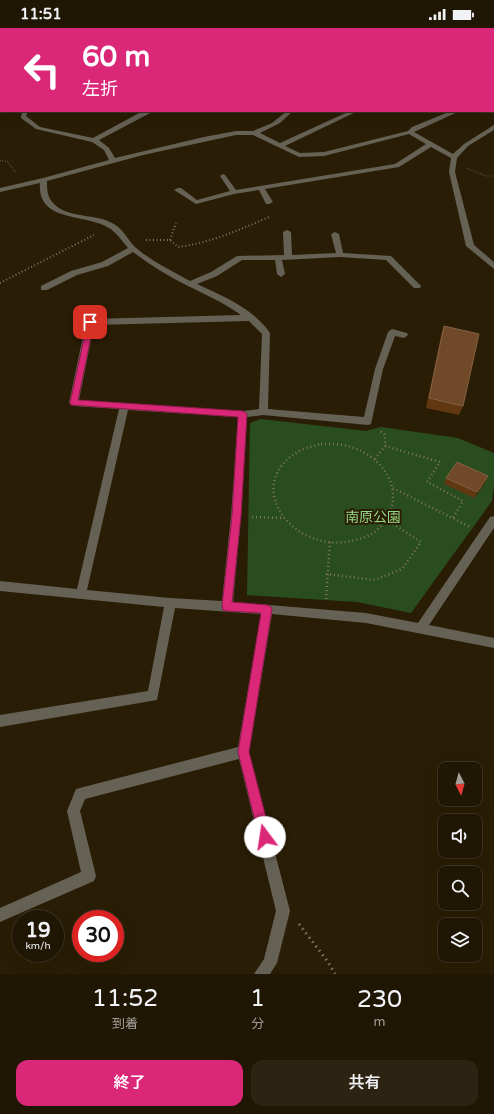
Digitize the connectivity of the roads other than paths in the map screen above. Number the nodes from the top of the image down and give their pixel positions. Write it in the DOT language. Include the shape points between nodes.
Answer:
graph roads {
  1 [pos="25,112"];
  2 [pos="147,112"];
  3 [pos="289,112"];
  4 [pos="353,112"];
  5 [pos="454,112"];
  6 [pos="494,127"];
  7 [pos="410,132"];
  8 [pos="254,133"];
  9 [pos="94,140"];
  10 [pos="430,144"];
  11 [pos="279,146"];
  12 [pos="454,157"];
  13 [pos="114,162"];
  14 [pos="223,176"];
  15 [pos="44,180"];
  16 [pos="261,188"];
  17 [pos="0,190"];
  18 [pos="178,190"];
  19 [pos="234,192"];
  20 [pos="269,202"];
  21 [pos="286,232"];
  22 [pos="335,234"];
  23 [pos="133,249"];
  24 [pos="340,255"];
  25 [pos="278,258"];
  26 [pos="288,258"];
  27 [pos="494,266"];
  28 [pos="281,274"];
  29 [pos="190,284"];
  30 [pos="417,286"];
  31 [pos="44,288"];
  32 [pos="251,318"];
  33 [pos="404,335"];
  34 [pos="124,407"];
  35 [pos="263,412"];
  36 [pos="243,414"];
  37 [pos="494,520"];
  38 [pos="0,586"];
  39 [pos="81,594"];
  40 [pos="170,603"];
  41 [pos="227,606"];
  42 [pos="267,609"];
  43 [pos="422,628"];
  44 [pos="494,643"];
  45 [pos="0,721"];
  46 [pos="243,752"];
  47 [pos="0,915"];
  48 [pos="262,974"];
  1 -- 9 [label="street" via="23,117 38,128"];
  2 -- 9 [label="street"];
  3 -- 8 [label="street" via="282,121"];
  4 -- 11 [label="street"];
  5 -- 7 [label="street" via="414,128"];
  6 -- 12 [label="street" via="466,145"];
  7 -- 10 [label="street"];
  7 -- 11 [label="street" via="324,154 299,155"];
  8 -- 11 [label="street"];
  8 -- 13 [label="street" via="236,133 204,139"];
  9 -- 13 [label="street" via="107,149"];
  10 -- 12 [label="street"];
  10 -- 16 [label="street" via="397,166"];
  12 -- 27 [label="street" via="452,172 470,246"];
  13 -- 15 [label="street"];
  14 -- 19 [label="street"];
  15 -- 17 [label="street"];
  15 -- 23 [label="street" via="43,193 51,205 63,213 86,217 112,226"];
  16 -- 19 [label="street"];
  16 -- 20 [label="street"];
  18 -- 19 [label="street" via="196,202"];
  21 -- 26 [label="street"];
  22 -- 24 [label="street"];
  23 -- 29 [label="street"];
  23 -- 31 [label="street" via="105,264 74,273"];
  24 -- 26 [label="street"];
  24 -- 30 [label="street" via="388,258"];
  25 -- 26 [label="street"];
  25 -- 28 [label="street"];
  25 -- 29 [label="street" via="240,258 214,274"];
  29 -- 32 [label="street" via="225,300"];
  32 -- 34 [label="street" via="90,322 74,403"];
  32 -- 35 [label="street" via="266,333"];
  33 -- 35 [label="street" via="392,332 379,369 368,421"];
  34 -- 36 [label="street"];
  34 -- 39 [label="street"];
  35 -- 36 [label="street"];
  36 -- 41 [label="street"];
  37 -- 43 [label="street"];
  38 -- 39 [label="street"];
  39 -- 40 [label="street"];
  40 -- 41 [label="street"];
  40 -- 45 [label="street" via="153,696"];
  41 -- 42 [label="street"];
  42 -- 43 [label="street" via="366,618"];
  42 -- 46 [label="street"];
  43 -- 44 [label="street"];
  46 -- 47 [label="street" via="81,794 73,810 89,876"];
  46 -- 48 [label="street" via="283,911 270,963"];
}
